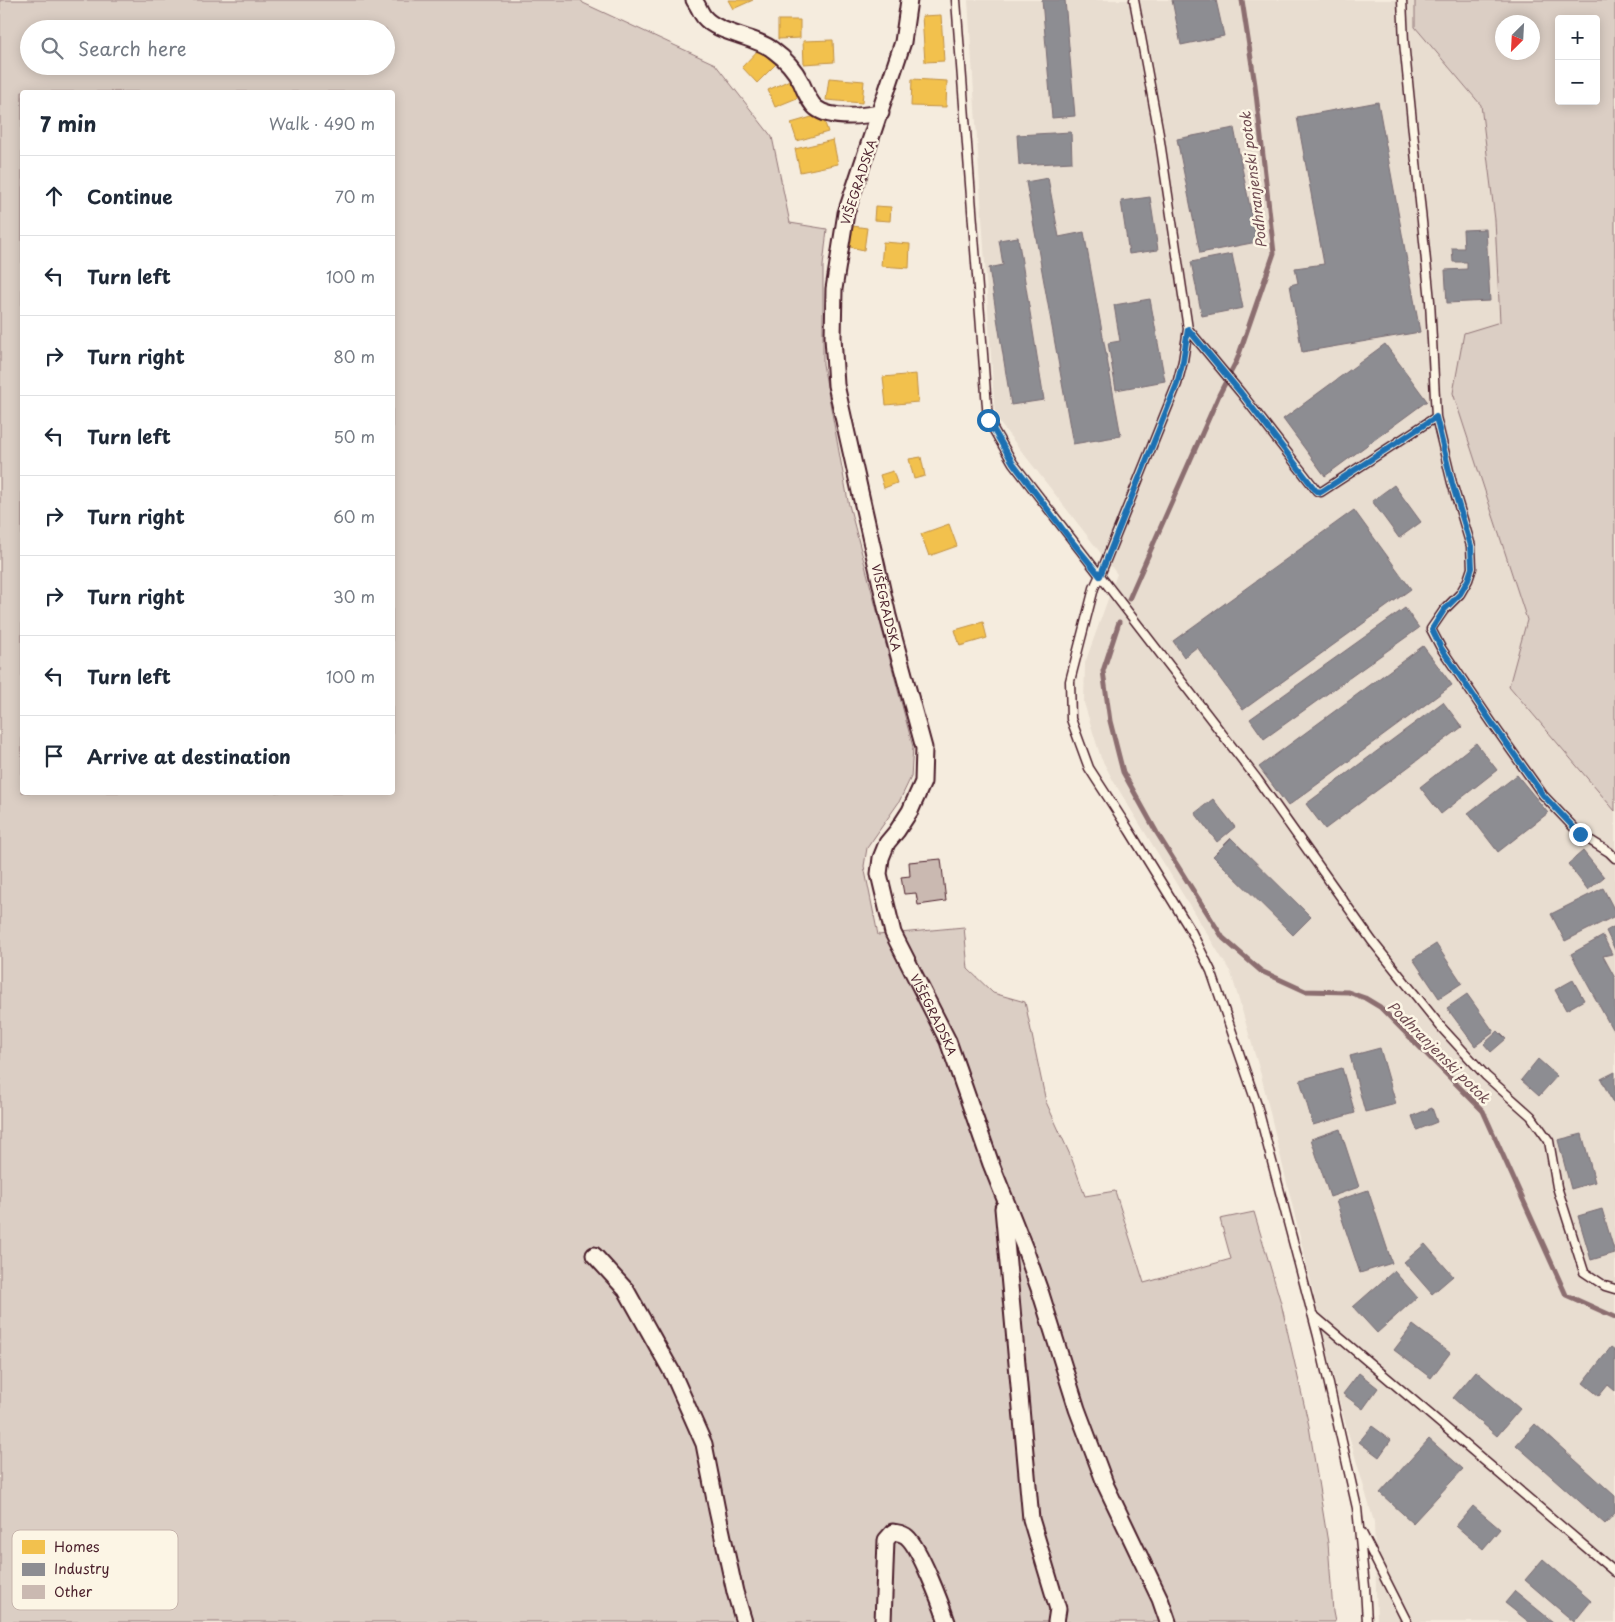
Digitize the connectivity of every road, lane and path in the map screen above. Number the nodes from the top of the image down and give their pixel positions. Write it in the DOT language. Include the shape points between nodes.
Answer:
graph roads {
  1 [pos="694,0"];
  2 [pos="909,0"];
  3 [pos="956,0"];
  4 [pos="1134,0"];
  5 [pos="1402,0"];
  6 [pos="881,114"];
  7 [pos="1188,329"];
  8 [pos="1436,417"];
  9 [pos="1100,576"];
  10 [pos="1615,858"];
  11 [pos="1002,1191"];
  12 [pos="594,1256"];
  13 [pos="1615,1289"];
  14 [pos="1312,1314"];
  15 [pos="1359,1528"];
  16 [pos="1615,1572"];
  17 [pos="744,1622"];
  18 [pos="883,1622"];
  19 [pos="947,1622"];
  20 [pos="1056,1622"];
  21 [pos="1168,1622"];
  22 [pos="1366,1622"];
  23 [pos="1407,1622"];
  1 -- 6 [label="street" via="705,18 723,30 755,40 773,50 791,67 817,109 834,115"];
  2 -- 6 [label="street, VIŠEGRADSKA" via="903,42"];
  3 -- 9 [label="lane" via="988,420 1013,463"];
  4 -- 7 [label="lane" via="1158,128"];
  5 -- 8 [label="lane" via="1430,301"];
  6 -- 11 [label="street, VIŠEGRADSKA" via="846,213 834,289 833,337 838,395 888,616 924,748 923,782 910,811 887,842 879,874 894,932 948,1041"];
  7 -- 8 [label="lane" via="1316,491 1321,492"];
  7 -- 9 [label="lane" via="1177,384"];
  8 -- 10 [label="lane" via="1471,546 1472,568 1460,594 1432,629 1441,648 1543,795 1580,834"];
  9 -- 13 [label="lane" via="1257,780 1372,941 1441,1027 1486,1076 1531,1116 1549,1141 1557,1187 1584,1272"];
  9 -- 14 [label="lane" via="1094,588 1070,682 1071,719 1089,768 1186,923 1212,971 1257,1106"];
  11 -- 20 [label="street" via="1030,1519 1058,1609"];
  11 -- 21 [label="street" via="1038,1285 1077,1409 1103,1477"];
  12 -- 17 [label="street" via="626,1290 674,1374 704,1444"];
  14 -- 15 [label="lane"];
  14 -- 16 [label="lane"];
  15 -- 22 [label="lane" via="1366,1587"];
  15 -- 23 [label="lane"];
  18 -- 19 [label="street" via="886,1540 893,1532 908,1537 921,1558"];
}
